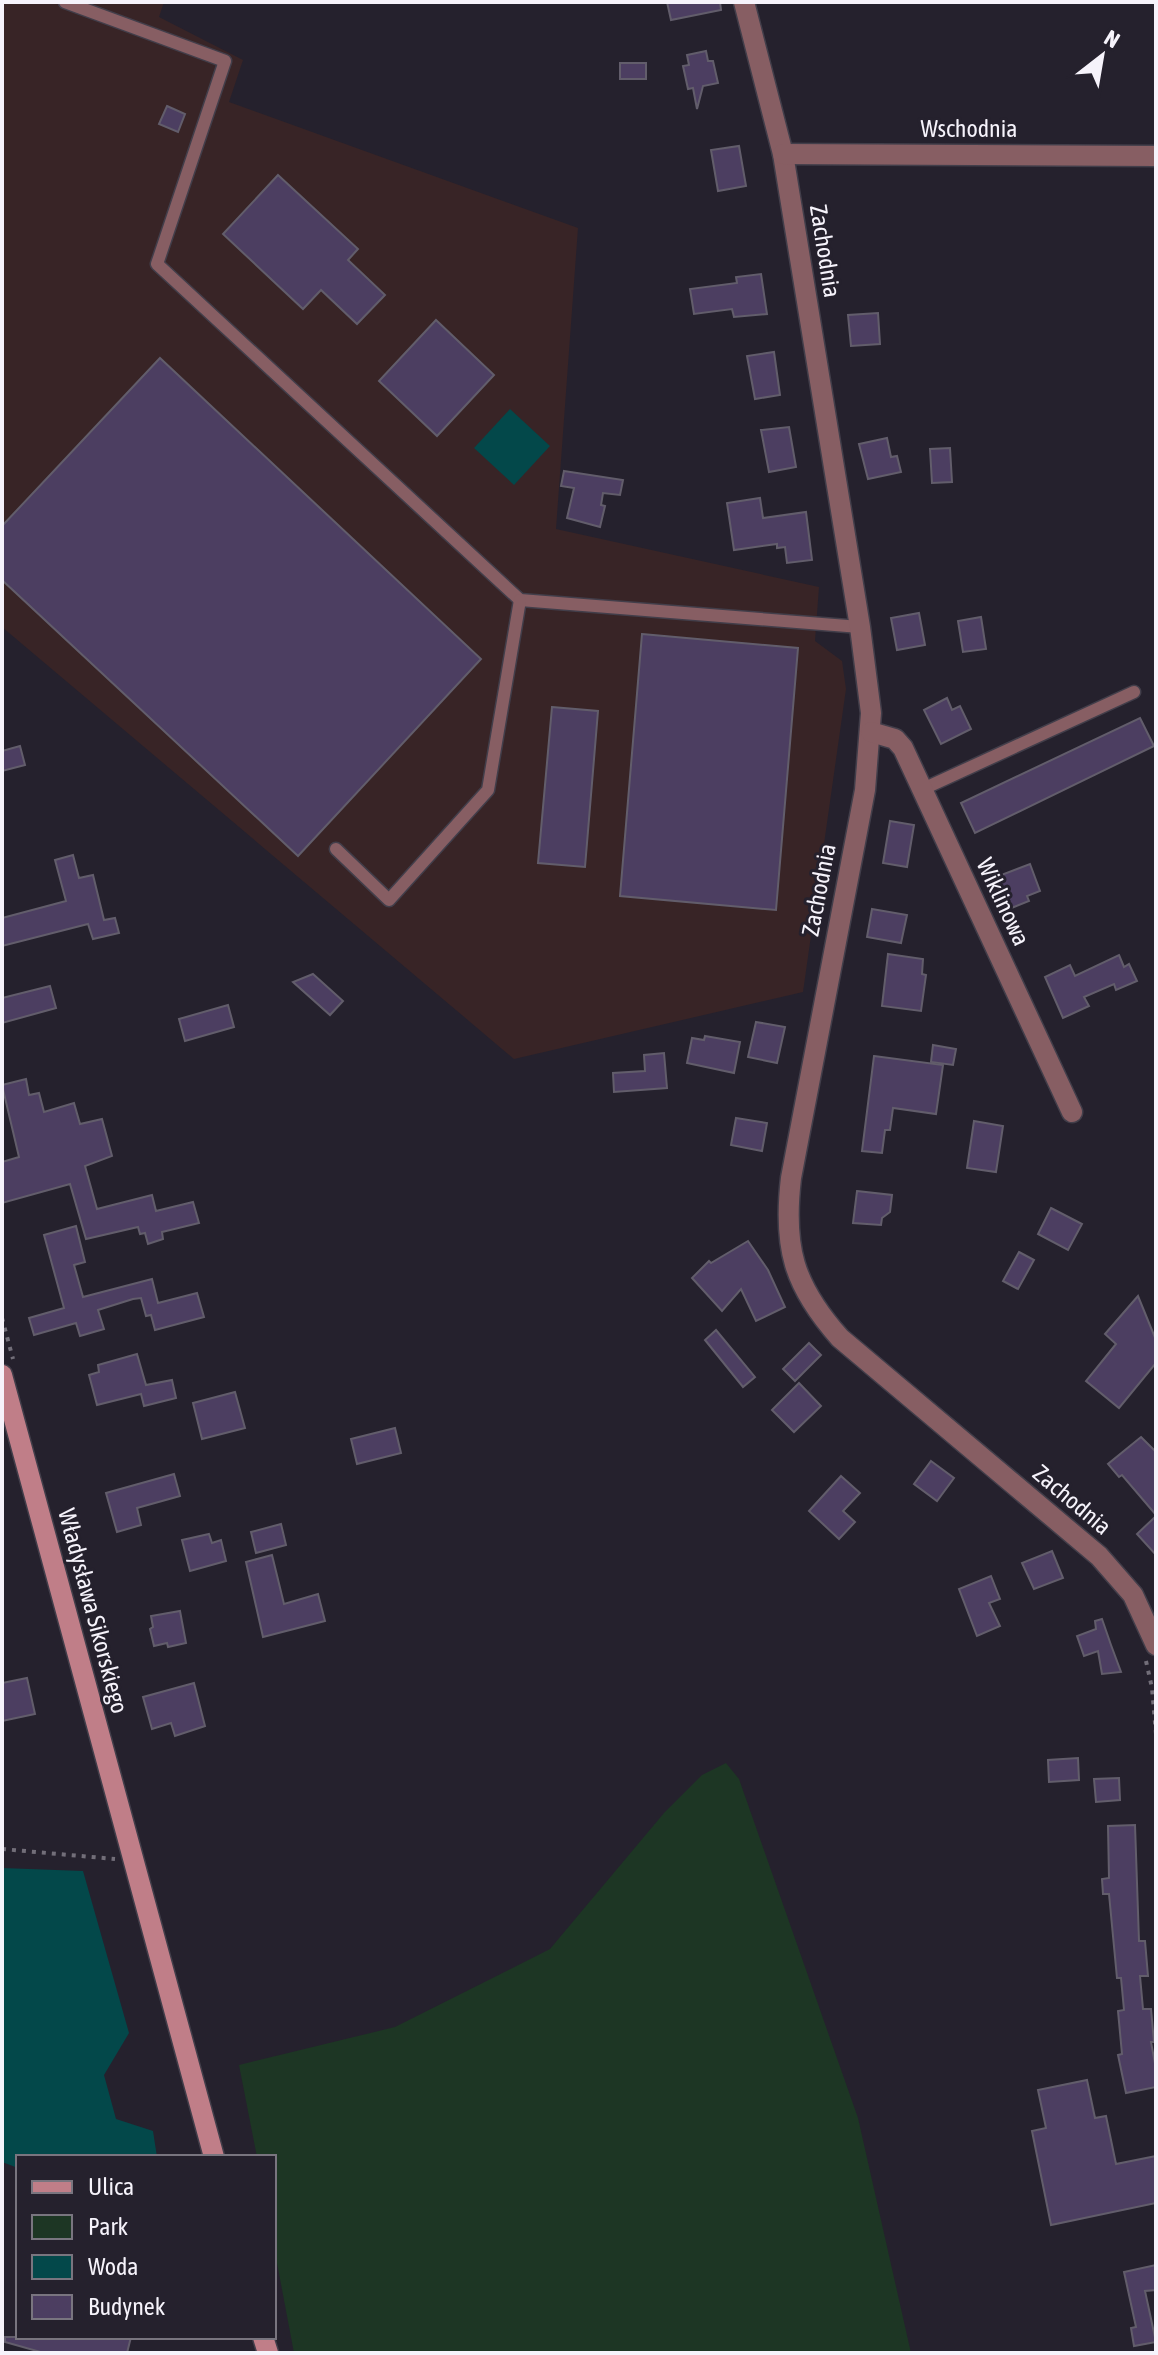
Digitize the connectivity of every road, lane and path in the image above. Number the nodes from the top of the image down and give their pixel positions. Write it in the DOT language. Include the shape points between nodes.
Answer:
graph roads {
  1 [pos="65,2"];
  2 [pos="744,2"];
  3 [pos="783,154"];
  4 [pos="1156,156"];
  5 [pos="520,600"];
  6 [pos="860,627"];
  7 [pos="1134,692"];
  8 [pos="871,732"];
  9 [pos="923,789"];
  10 [pos="336,849"];
  11 [pos="1072,1112"];
  12 [pos="2,1375"];
  13 [pos="1151,1651"];
  14 [pos="1156,1734"];
  15 [pos="2,1849"];
  16 [pos="133,1860"];
  17 [pos="213,2155"];
  1 -- 5 [label="lane" via="225,61 157,264"];
  2 -- 3 [label="street, Zachodnia"];
  3 -- 4 [label="street, Wschodnia"];
  3 -- 6 [label="street, Zachodnia"];
  5 -- 6 [label="lane"];
  5 -- 10 [label="lane" via="488,790 389,900"];
  6 -- 8 [label="street, Zachodnia"];
  7 -- 9 [label="lane"];
  8 -- 9 [label="street, Wiklinowa" via="900,743"];
  8 -- 13 [label="street, Zachodnia" via="865,790 791,1178 788,1228 795,1264 807,1296 840,1338 1111,1568 1141,1608"];
  9 -- 11 [label="street, Wiklinowa"];
  12 -- 16 [label="main road, Władysława Sikorskiego"];
  13 -- 14 [label="path"];
  15 -- 16 [label="path"];
  16 -- 17 [label="main road, Władysława Sikorskiego"];
}
